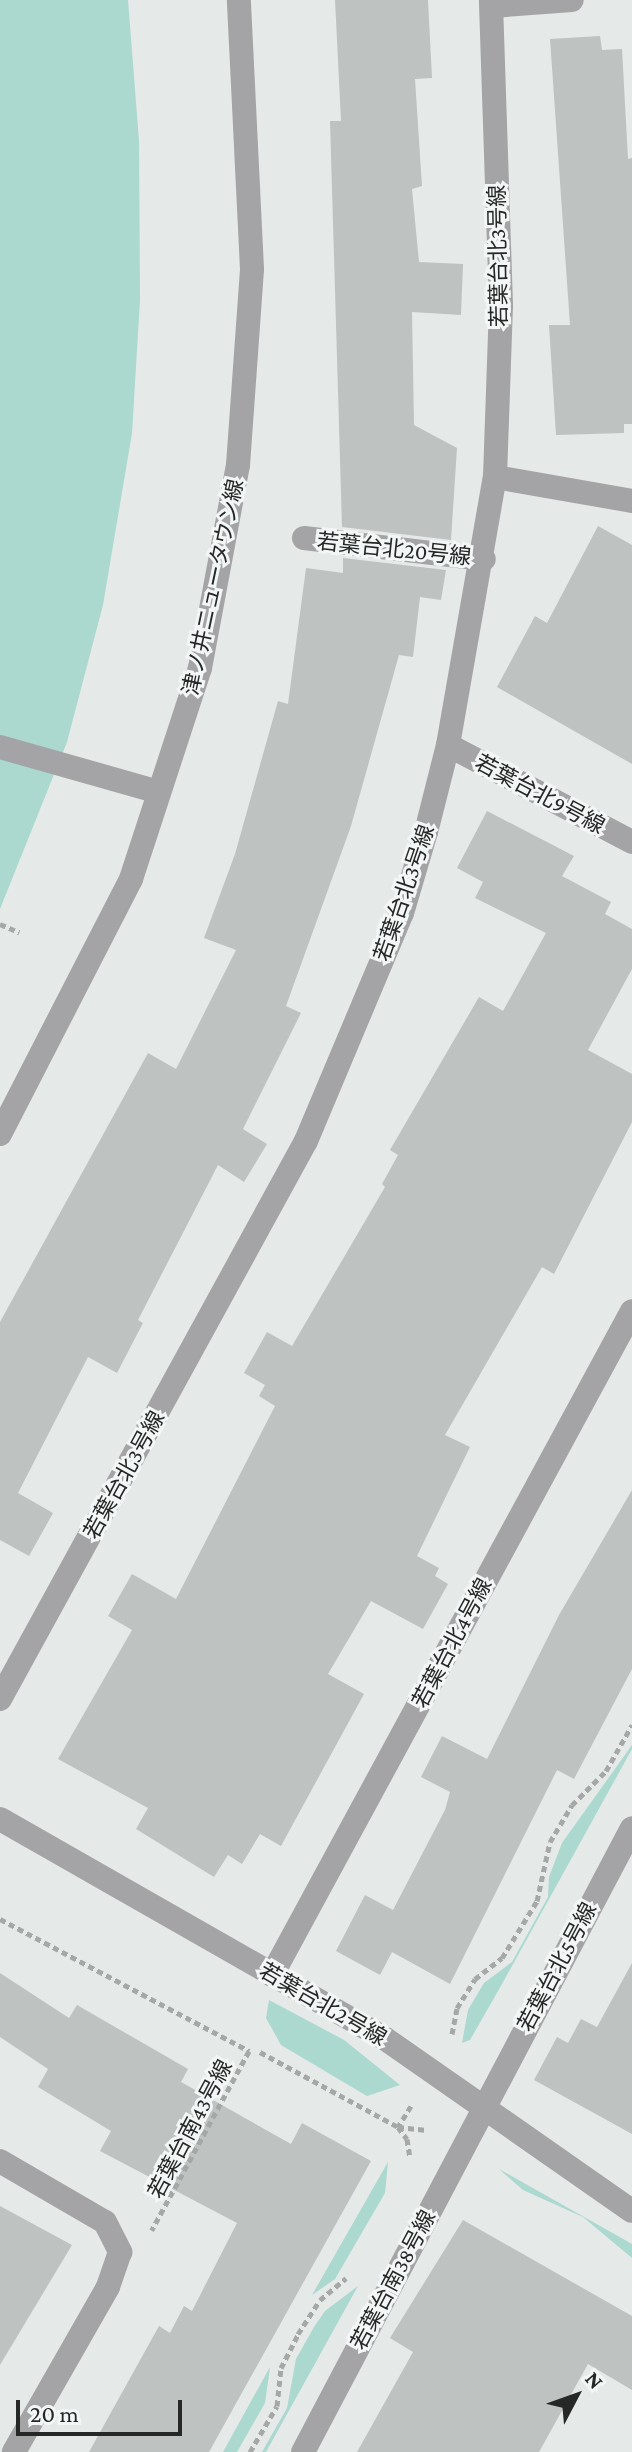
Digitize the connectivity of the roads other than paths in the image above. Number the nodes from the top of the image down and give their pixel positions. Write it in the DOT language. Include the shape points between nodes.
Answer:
graph roads {
  1 [pos="239,0"];
  2 [pos="572,0"];
  3 [pos="491,3"];
  4 [pos="495,477"];
  5 [pos="632,501"];
  6 [pos="304,538"];
  7 [pos="484,559"];
  8 [pos="448,745"];
  9 [pos="0,747"];
  10 [pos="159,792"];
  11 [pos="632,842"];
  12 [pos="0,1134"];
  13 [pos="632,1311"];
  14 [pos="0,1699"];
  15 [pos="0,1819"];
  16 [pos="632,1828"];
  17 [pos="272,1975"];
  18 [pos="482,2107"];
  19 [pos="0,2161"];
  20 [pos="632,2211"];
  21 [pos="14,2452"];
  22 [pos="303,2452"];
  1 -- 10 [label="street, 津ノ井ニュータウン線" via="252,269 238,465 200,668"];
  2 -- 3 [label="street"];
  3 -- 4 [label="street, 若葉台北3号線" via="501,305"];
  4 -- 5 [label="street"];
  4 -- 7 [label="street, 若葉台北3号線"];
  6 -- 7 [label="street, 若葉台北20号線"];
  7 -- 8 [label="street, 若葉台北3号線"];
  8 -- 11 [label="street, 若葉台北9号線"];
  8 -- 14 [label="street, 若葉台北3号線" via="402,913 306,1141"];
  9 -- 10 [label="street"];
  10 -- 12 [label="street, 津ノ井ニュータウン線" via="131,879"];
  13 -- 17 [label="street, 若葉台北4号線"];
  15 -- 17 [label="street, 若葉台北2号線"];
  16 -- 18 [label="street, 若葉台北5号線"];
  17 -- 18 [label="street, 若葉台北2号線" via="384,2038"];
  18 -- 20 [label="street, 若葉台北2号線"];
  18 -- 22 [label="street, 若葉台南38号線"];
  19 -- 21 [label="street" via="105,2222 119,2245 108,2287"];
}
